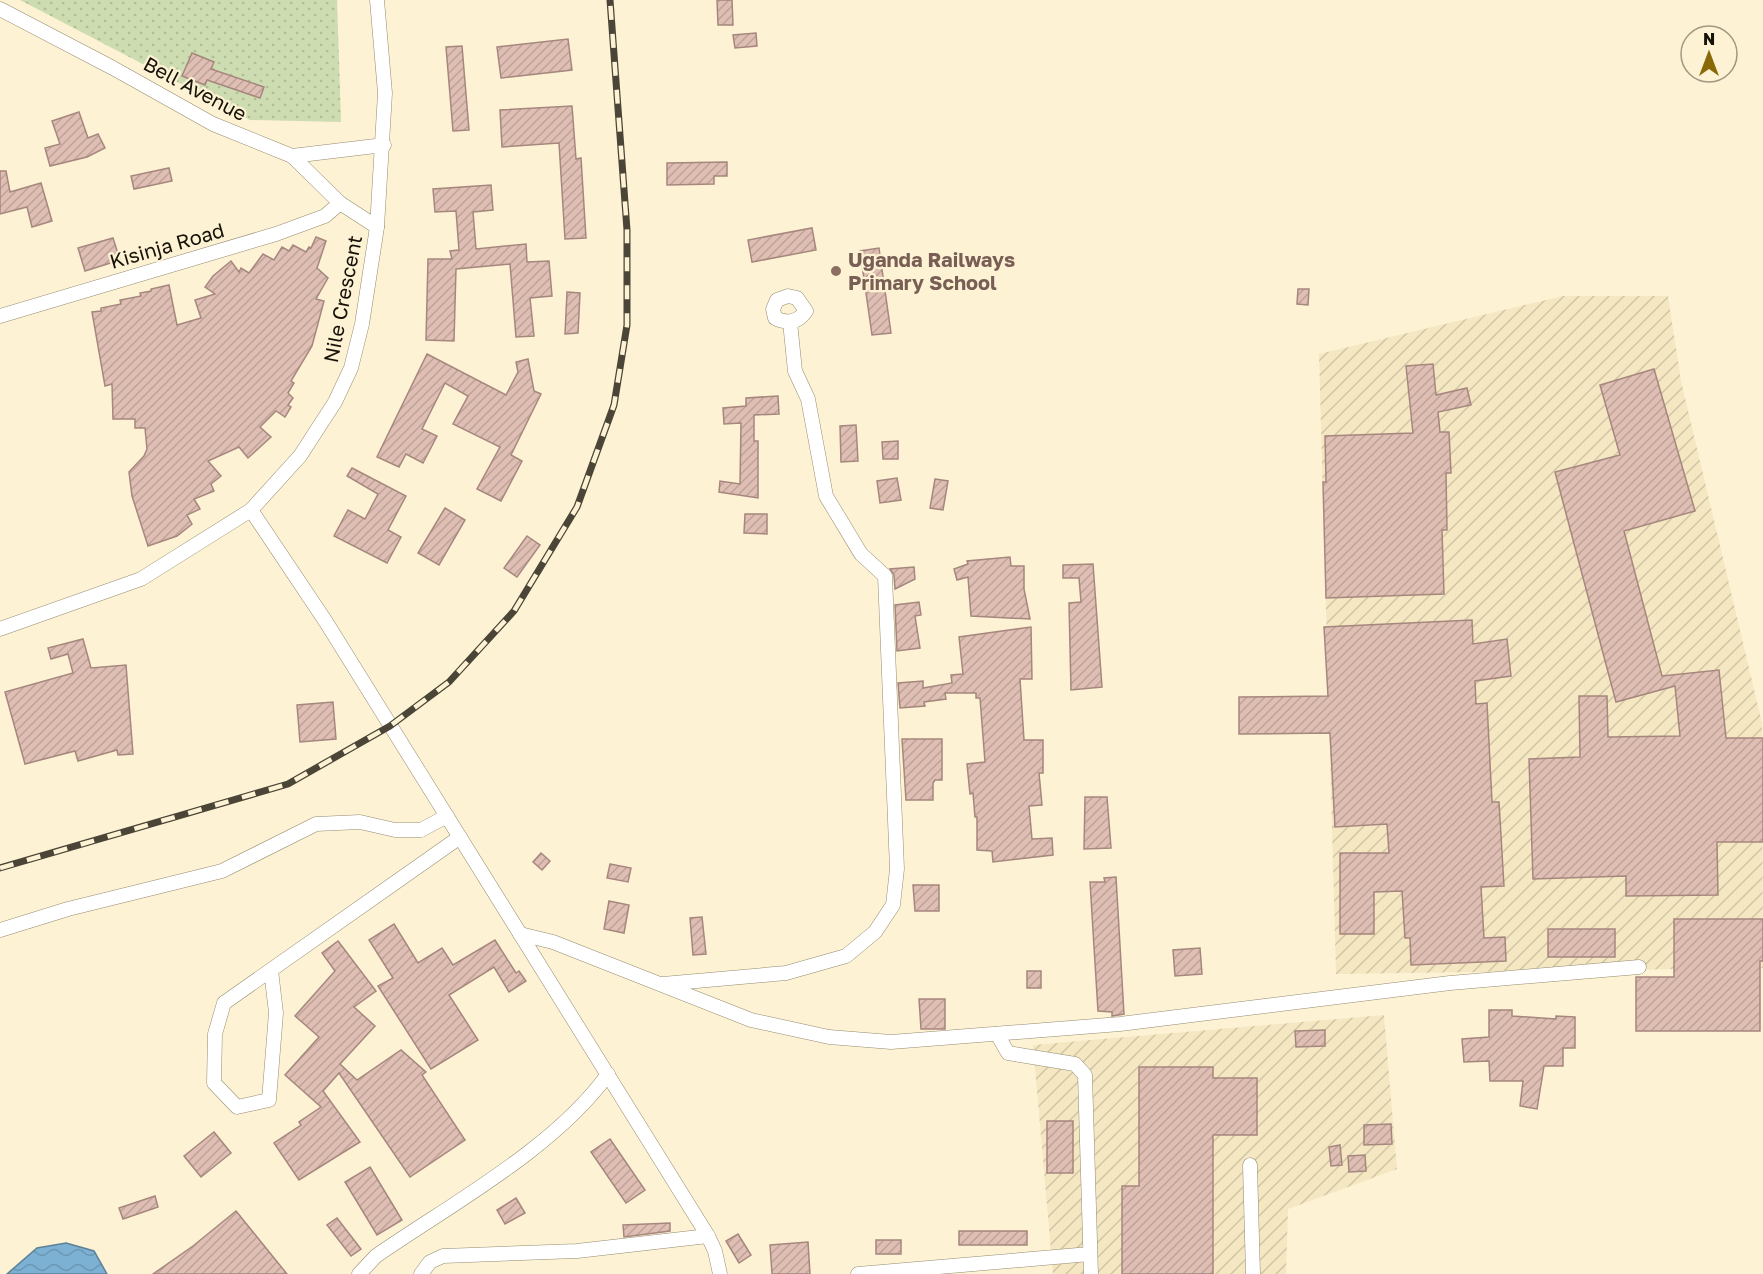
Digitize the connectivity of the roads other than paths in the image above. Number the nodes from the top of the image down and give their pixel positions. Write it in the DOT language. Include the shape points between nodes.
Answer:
graph roads {
  1 [pos="377,0"];
  2 [pos="0,9"];
  3 [pos="384,145"];
  4 [pos="292,156"];
  5 [pos="340,203"];
  6 [pos="377,227"];
  7 [pos="0,316"];
  8 [pos="790,322"];
  9 [pos="251,510"];
  10 [pos="0,629"];
  11 [pos="447,816"];
  12 [pos="460,837"];
  13 [pos="0,930"];
  14 [pos="520,934"];
  15 [pos="1640,967"];
  16 [pos="271,970"];
  17 [pos="658,984"];
  18 [pos="997,1034"];
  19 [pos="608,1074"];
  20 [pos="1250,1165"];
  21 [pos="708,1236"];
  22 [pos="1090,1254"];
  23 [pos="359,1274"];
  24 [pos="421,1274"];
  25 [pos="720,1274"];
  26 [pos="858,1274"];
  27 [pos="1091,1274"];
  28 [pos="1253,1274"];
  1 -- 3 [label="street, Nile Crescent" via="385,93"];
  2 -- 4 [label="street, Bell Avenue" via="213,124"];
  3 -- 4 [label="street, Bell Avenue"];
  3 -- 6 [label="street, Nile Crescent"];
  4 -- 5 [label="street"];
  5 -- 6 [label="street"];
  5 -- 7 [label="street, Kisinja Road" via="325,216 276,234"];
  6 -- 9 [label="street, Nile Crescent" via="351,368 335,402 300,456"];
  8 -- 17 [label="street" via="795,371 808,399 826,496 861,554 885,576 897,869 893,905 875,932 846,956 786,973"];
  9 -- 10 [label="street, Nile Crescent" via="141,579"];
  9 -- 11 [label="street"];
  11 -- 12 [label="street"];
  11 -- 13 [label="street" via="421,830 394,830 360,822 316,824 222,871"];
  12 -- 14 [label="street"];
  12 -- 16 [label="street"];
  14 -- 17 [label="street" via="553,942"];
  14 -- 19 [label="street"];
  15 -- 18 [label="street" via="1450,983 1120,1024"];
  16 -- 16 [label="street" via="224,1003 215,1034 214,1083 237,1107 269,1100 276,1013"];
  17 -- 18 [label="street" via="751,1020 829,1037 891,1042"];
  18 -- 22 [label="street" via="1008,1053 1075,1064 1085,1075"];
  19 -- 21 [label="street"];
  19 -- 23 [label="street" via="588,1101 521,1157 376,1256"];
  20 -- 28 [label="street"];
  21 -- 24 [label="street" via="577,1251 443,1256 430,1262"];
  21 -- 25 [label="street"];
  22 -- 26 [label="street"];
  22 -- 27 [label="street"];
}
